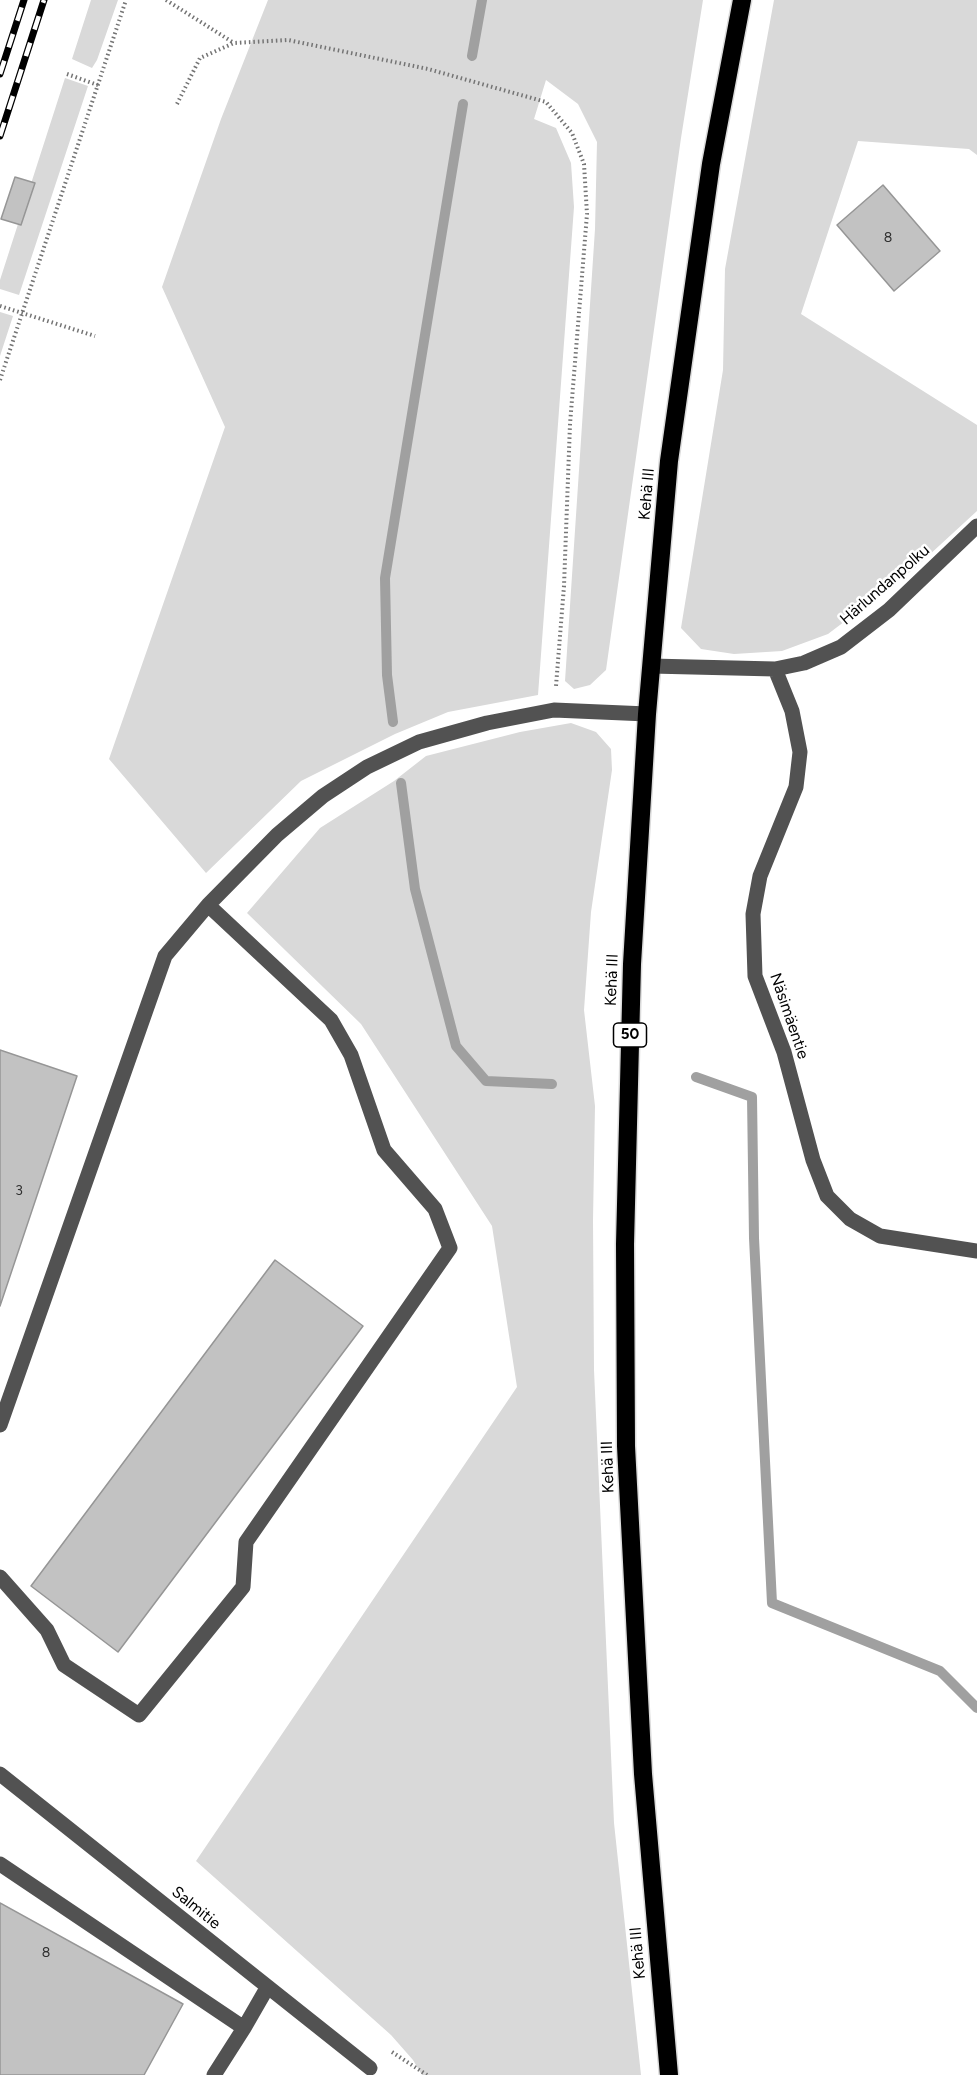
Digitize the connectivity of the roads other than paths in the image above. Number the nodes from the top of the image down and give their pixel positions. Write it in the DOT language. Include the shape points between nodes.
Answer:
graph roads {
  1 [pos="742,0"];
  2 [pos="977,526"];
  3 [pos="651,666"];
  4 [pos="775,669"];
  5 [pos="646,714"];
  6 [pos="208,905"];
  7 [pos="977,1251"];
  8 [pos="0,1425"];
  9 [pos="0,1577"];
  10 [pos="0,1774"];
  11 [pos="0,1864"];
  12 [pos="267,1988"];
  13 [pos="244,2028"];
  14 [pos="370,2068"];
  15 [pos="214,2075"];
  16 [pos="669,2075"];
  1 -- 3 [label="highway, Kehä III / 50" via="711,165 669,461"];
  2 -- 4 [label="street, Härlundanpolku" via="889,610 841,647 804,663"];
  3 -- 4 [label="street"];
  3 -- 5 [label="highway, Kehä III / 50"];
  4 -- 7 [label="street, Näsimäentie" via="792,711 800,752 796,788 756,895 756,976 784,1052 813,1160 827,1196 850,1219 880,1236"];
  5 -- 6 [label="street" via="554,710 419,742 367,767 323,796 276,835"];
  5 -- 16 [label="highway, Kehä III / 50" via="632,976 625,1244 626,1446 643,1774"];
  6 -- 8 [label="street" via="165,956"];
  6 -- 9 [label="street" via="331,1020 351,1055 384,1150 435,1209 450,1248 246,1542 243,1587 140,1715 64,1665 47,1630"];
  10 -- 12 [label="street, Salmitie"];
  11 -- 13 [label="street"];
  12 -- 13 [label="street"];
  12 -- 14 [label="street, Salmitie"];
  13 -- 15 [label="street"];
}
